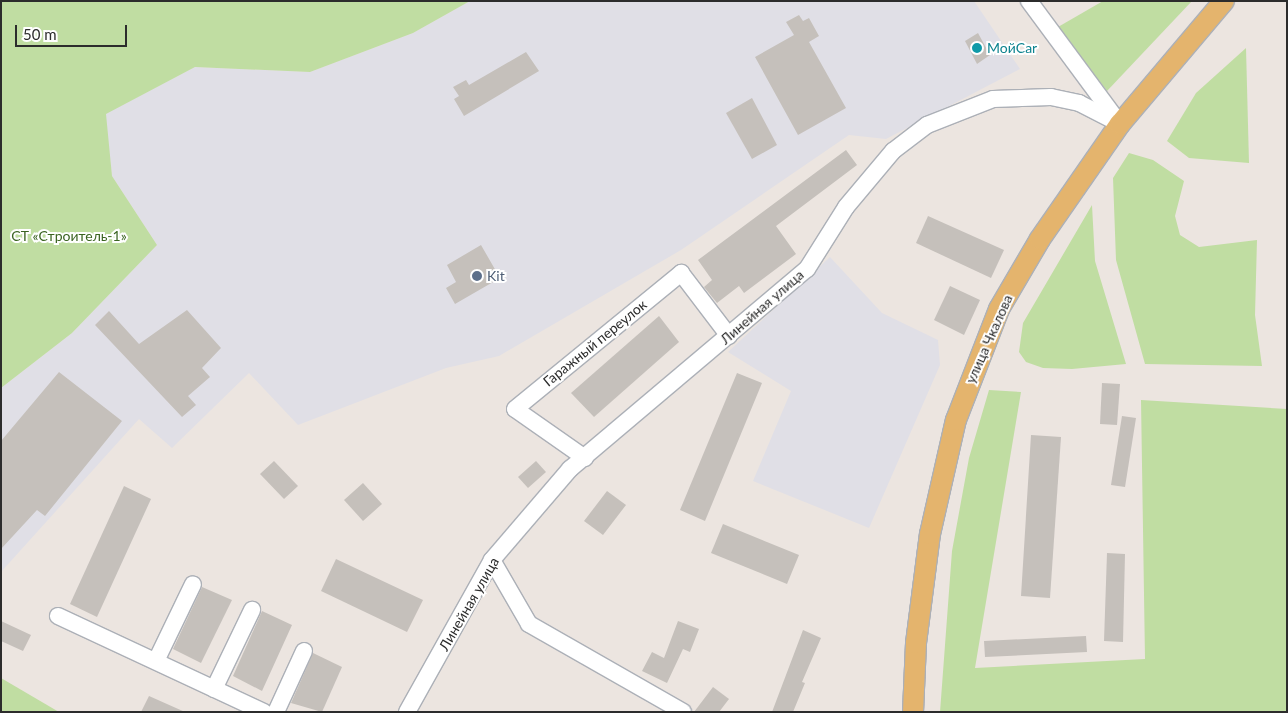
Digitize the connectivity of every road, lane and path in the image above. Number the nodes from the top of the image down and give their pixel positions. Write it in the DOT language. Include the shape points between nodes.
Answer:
graph roads {
  1 [pos="1029,1"];
  2 [pos="1224,1"];
  3 [pos="1120,124"];
  4 [pos="729,336"];
  5 [pos="585,458"];
  6 [pos="492,560"];
  7 [pos="192,584"];
  8 [pos="252,610"];
  9 [pos="58,616"];
  10 [pos="304,651"];
  11 [pos="156,661"];
  12 [pos="214,689"];
  13 [pos="264,712"];
  14 [pos="276,712"];
  15 [pos="407,712"];
  16 [pos="683,712"];
  17 [pos="913,712"];
  1 -- 3 [label="street"];
  2 -- 3 [label="main road, улица Чкалова"];
  3 -- 4 [label="street, Линейная улица" via="1079,104 1023,95 993,99 927,125 893,152 846,207 807,268"];
  3 -- 17 [label="main road, улица Чкалова" via="998,310 972,373 956,420 930,534 916,643"];
  4 -- 5 [label="street, Линейная улица"];
  4 -- 5 [label="street, Гаражный переулок" via="681,273 515,409"];
  5 -- 6 [label="street, Линейная улица" via="570,469"];
  6 -- 15 [label="street, Линейная улица"];
  6 -- 16 [label="street" via="529,624"];
  7 -- 11 [label="street"];
  8 -- 12 [label="street"];
  9 -- 11 [label="street"];
  10 -- 14 [label="street"];
  11 -- 12 [label="street"];
  12 -- 13 [label="street"];
}
